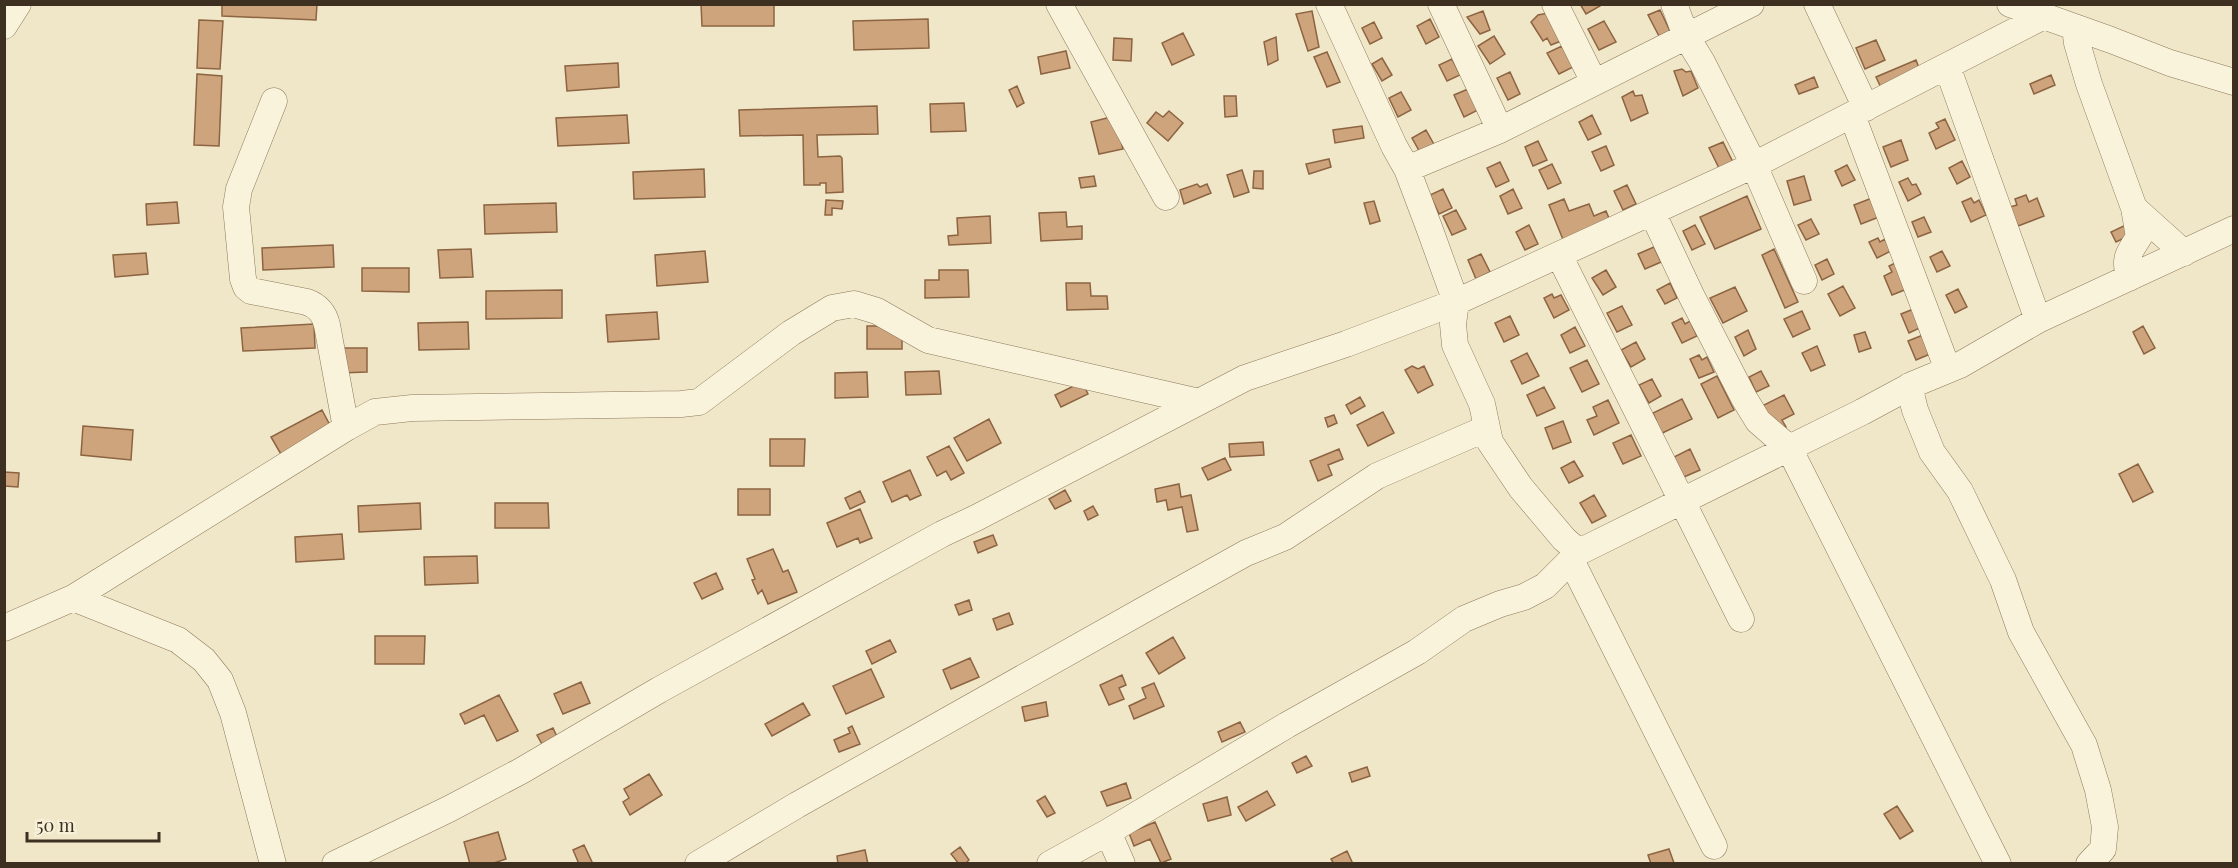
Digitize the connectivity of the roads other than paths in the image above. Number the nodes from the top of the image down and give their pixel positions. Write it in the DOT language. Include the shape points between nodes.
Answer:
graph roads {
  1 [pos="18,4"];
  2 [pos="1059,4"];
  3 [pos="1329,4"];
  4 [pos="1441,4"];
  5 [pos="1555,4"];
  6 [pos="1674,4"];
  7 [pos="1751,4"];
  8 [pos="1817,4"];
  9 [pos="2010,4"];
  10 [pos="2042,17"];
  11 [pos="4,26"];
  12 [pos="2075,28"];
  13 [pos="1686,36"];
  14 [pos="1947,66"];
  15 [pos="1594,82"];
  16 [pos="2234,82"];
  17 [pos="274,101"];
  18 [pos="1859,111"];
  19 [pos="1500,130"];
  20 [pos="1754,165"];
  21 [pos="1407,169"];
  22 [pos="1166,197"];
  23 [pos="2134,208"];
  24 [pos="1652,212"];
  25 [pos="2234,229"];
  26 [pos="2184,253"];
  27 [pos="1558,255"];
  28 [pos="2129,278"];
  29 [pos="1804,282"];
  30 [pos="1456,302"];
  31 [pos="2037,320"];
  32 [pos="1948,370"];
  33 [pos="1909,386"];
  34 [pos="1199,402"];
  35 [pos="346,428"];
  36 [pos="1487,428"];
  37 [pos="1789,448"];
  38 [pos="1681,500"];
  39 [pos="1575,556"];
  40 [pos="73,598"];
  41 [pos="1741,619"];
  42 [pos="4,628"];
  43 [pos="1108,831"];
  44 [pos="1714,846"];
  45 [pos="273,864"];
  46 [pos="334,864"];
  47 [pos="698,864"];
  48 [pos="1050,864"];
  49 [pos="1122,864"];
  50 [pos="1998,864"];
  51 [pos="2089,864"];
  1 -- 11 [label="street"];
  2 -- 22 [label="street"];
  3 -- 21 [label="street"];
  4 -- 19 [label="street"];
  5 -- 15 [label="street"];
  6 -- 13 [label="street"];
  7 -- 13 [label="street"];
  8 -- 18 [label="street"];
  9 -- 10 [label="street"];
  10 -- 12 [label="street"];
  10 -- 14 [label="street"];
  12 -- 16 [label="street"];
  12 -- 23 [label="street" via="2089,84"];
  13 -- 15 [label="street"];
  13 -- 20 [label="street"];
  14 -- 18 [label="street"];
  14 -- 31 [label="street"];
  15 -- 19 [label="street"];
  17 -- 35 [label="street" via="239,189 236,207 243,279 246,287 258,294 307,302 322,312"];
  18 -- 20 [label="street"];
  18 -- 32 [label="street"];
  19 -- 21 [label="street"];
  20 -- 24 [label="street"];
  20 -- 29 [label="street"];
  21 -- 30 [label="street"];
  23 -- 26 [label="street"];
  23 -- 28 [label="street" via="2139,237 2127,255"];
  24 -- 27 [label="street"];
  24 -- 37 [label="street" via="1743,398 1758,421"];
  25 -- 26 [label="street"];
  26 -- 28 [label="street"];
  27 -- 30 [label="street"];
  27 -- 38 [label="street"];
  28 -- 31 [label="street"];
  30 -- 34 [label="street" via="1245,378"];
  30 -- 36 [label="street" via="1455,345 1482,404"];
  31 -- 32 [label="street"];
  32 -- 33 [label="street"];
  33 -- 37 [label="street"];
  33 -- 51 [label="street" via="1932,452 1960,491 2003,580 2021,632 2084,745 2105,827 2103,849"];
  34 -- 35 [label="street" via="928,340 877,311 854,304 832,308 791,333 699,402 412,408 375,412"];
  34 -- 46 [label="street" via="942,534 669,684 521,771"];
  35 -- 40 [label="street"];
  36 -- 39 [label="street" via="1490,442 1521,488"];
  36 -- 47 [label="street" via="1377,476 1284,537 1246,553 1147,608"];
  37 -- 38 [label="street"];
  37 -- 50 [label="street"];
  38 -- 39 [label="street"];
  38 -- 41 [label="street"];
  39 -- 43 [label="street" via="1545,586 1464,619 1417,652"];
  39 -- 44 [label="street"];
  40 -- 42 [label="street"];
  40 -- 45 [label="street" via="178,640 204,660 220,680 233,713"];
  43 -- 48 [label="street"];
  43 -- 49 [label="street"];
}
